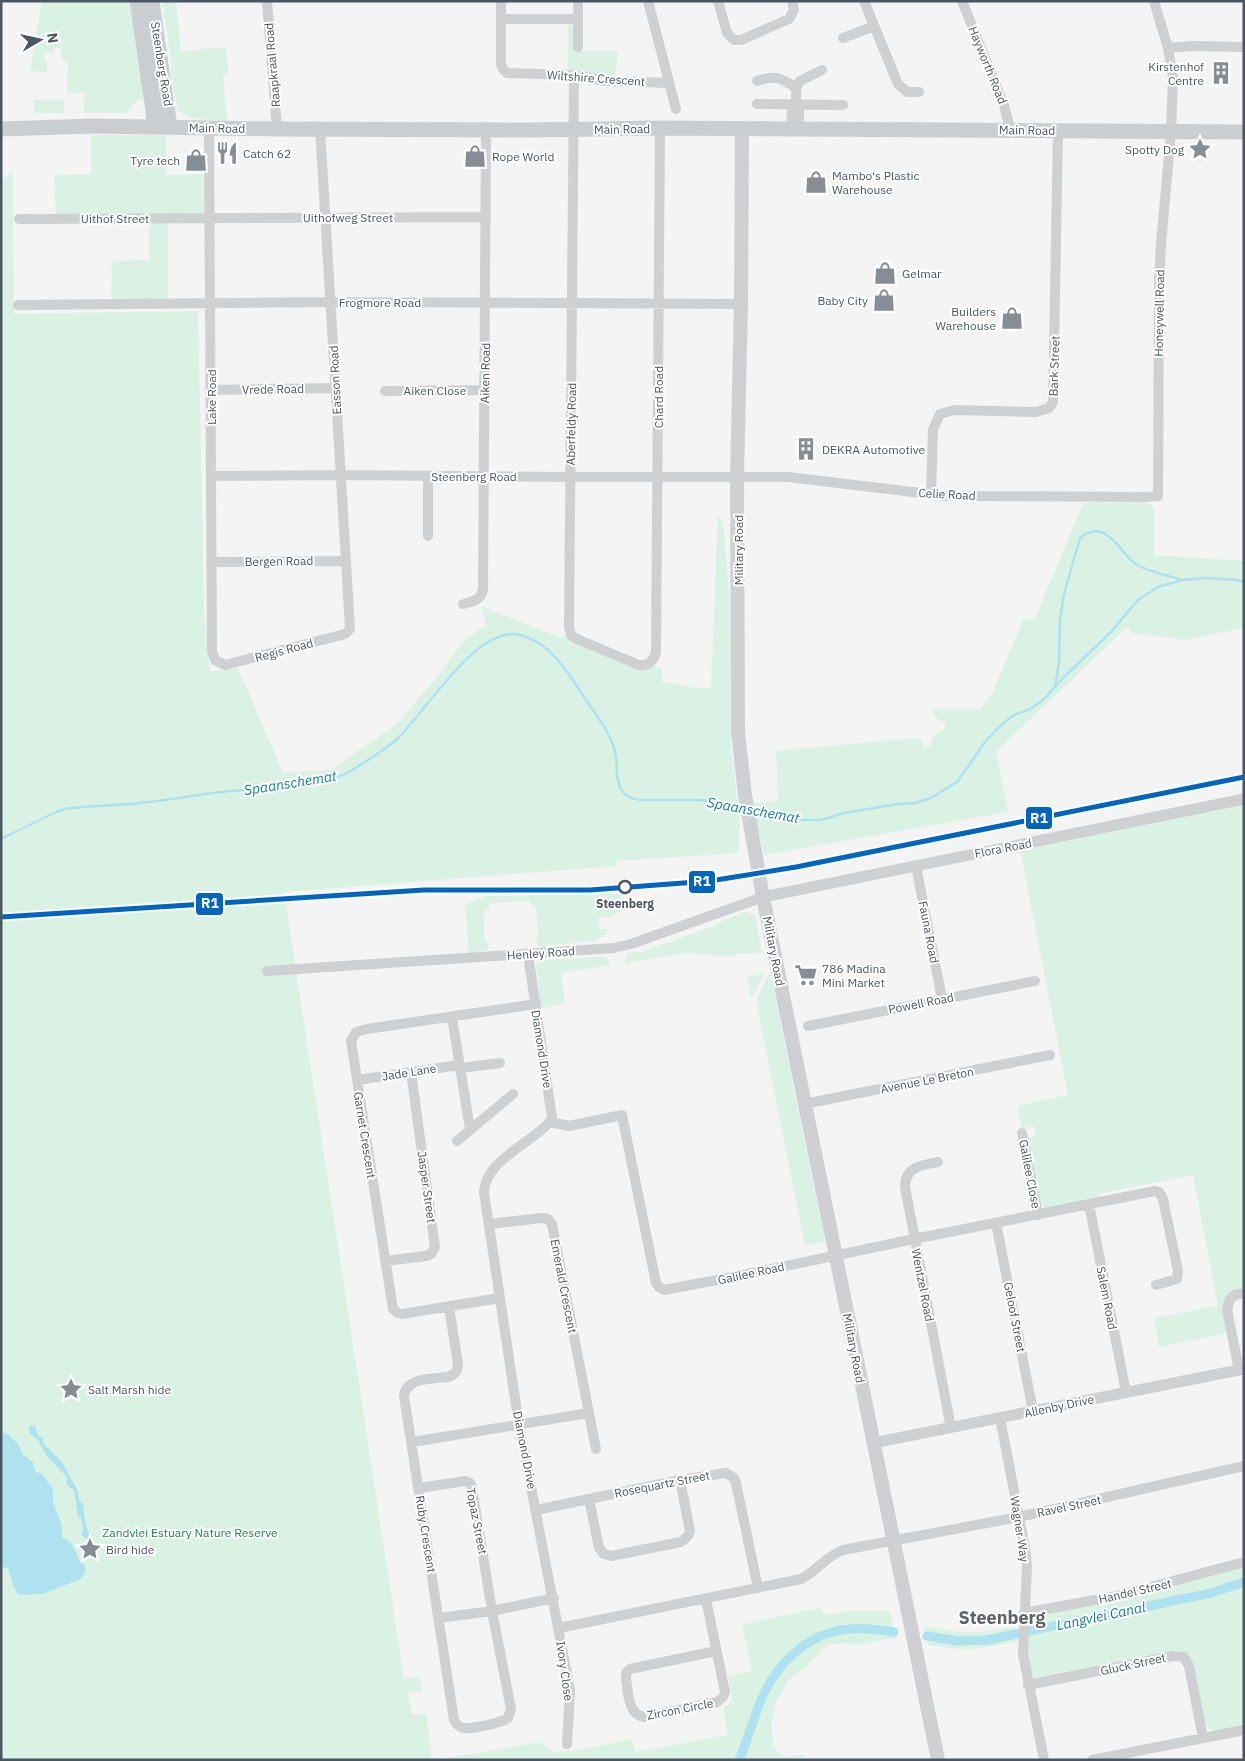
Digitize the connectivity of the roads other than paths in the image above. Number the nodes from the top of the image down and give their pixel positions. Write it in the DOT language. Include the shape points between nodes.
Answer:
graph roads {
  1 [pos="267,1"];
  2 [pos="501,1"];
  3 [pos="648,1"];
  4 [pos="718,1"];
  5 [pos="792,1"];
  6 [pos="864,1"];
  7 [pos="962,1"];
  8 [pos="1154,1"];
  9 [pos="142,2"];
  10 [pos="578,5"];
  11 [pos="502,19"];
  12 [pos="578,19"];
  13 [pos="874,26"];
  14 [pos="843,38"];
  15 [pos="1244,46"];
  16 [pos="578,47"];
  17 [pos="1168,48"];
  18 [pos="822,70"];
  19 [pos="574,75"];
  20 [pos="756,81"];
  21 [pos="669,83"];
  22 [pos="796,88"];
  23 [pos="919,92"];
  24 [pos="757,104"];
  25 [pos="843,105"];
  26 [pos="796,106"];
  27 [pos="676,109"];
  28 [pos="154,127"];
  29 [pos="170,127"];
  30 [pos="1,128"];
  31 [pos="208,128"];
  32 [pos="320,128"];
  33 [pos="660,128"];
  34 [pos="277,129"];
  35 [pos="486,129"];
  36 [pos="573,129"];
  37 [pos="1010,129"];
  38 [pos="742,130"];
  39 [pos="795,130"];
  40 [pos="1058,131"];
  41 [pos="1171,132"];
  42 [pos="1244,132"];
  43 [pos="327,216"];
  44 [pos="486,217"];
  45 [pos="210,218"];
  46 [pos="19,219"];
  47 [pos="331,302"];
  48 [pos="486,303"];
  49 [pos="572,303"];
  50 [pos="658,303"];
  51 [pos="18,304"];
  52 [pos="211,304"];
  53 [pos="741,304"];
  54 [pos="336,388"];
  55 [pos="211,390"];
  56 [pos="385,390"];
  57 [pos="484,390"];
  58 [pos="341,475"];
  59 [pos="211,476"];
  60 [pos="428,476"];
  61 [pos="484,476"];
  62 [pos="570,477"];
  63 [pos="657,477"];
  64 [pos="738,477"];
  65 [pos="931,494"];
  66 [pos="1158,496"];
  67 [pos="428,536"];
  68 [pos="346,560"];
  69 [pos="212,562"];
  70 [pos="462,604"];
  71 [pos="348,632"];
  72 [pos="219,663"];
  73 [pos="648,664"];
  74 [pos="1244,800"];
  75 [pos="916,866"];
  76 [pos="763,897"];
  77 [pos="528,954"];
  78 [pos="267,971"];
  79 [pos="1035,981"];
  80 [pos="942,999"];
  81 [pos="536,1004"];
  82 [pos="452,1017"];
  83 [pos="808,1026"];
  84 [pos="1050,1056"];
  85 [pos="500,1063"];
  86 [pos="461,1068"];
  87 [pos="411,1072"];
  88 [pos="357,1080"];
  89 [pos="513,1094"];
  90 [pos="804,1104"];
  91 [pos="550,1122"];
  92 [pos="470,1130"];
  93 [pos="1022,1133"];
  94 [pos="457,1141"];
  95 [pos="938,1162"];
  96 [pos="1089,1204"];
  97 [pos="1038,1215"];
  98 [pos="996,1223"];
  99 [pos="489,1224"];
  100 [pos="914,1239"];
  101 [pos="835,1256"];
  102 [pos="384,1261"];
  103 [pos="1156,1285"];
  104 [pos="1244,1293"];
  105 [pos="500,1298"];
  106 [pos="449,1307"];
  107 [pos="1241,1369"];
  108 [pos="1126,1392"];
  109 [pos="1033,1411"];
  110 [pos="589,1413"];
  111 [pos="1000,1418"];
  112 [pos="519,1425"];
  113 [pos="951,1428"];
  114 [pos="412,1442"];
  115 [pos="873,1443"];
  116 [pos="596,1449"];
  117 [pos="1244,1466"];
  118 [pos="680,1480"];
  119 [pos="419,1488"];
  120 [pos="589,1499"];
  121 [pos="536,1510"];
  122 [pos="1019,1518"];
  123 [pos="893,1540"];
  124 [pos="1244,1562"];
  125 [pos="758,1588"];
  126 [pos="554,1598"];
  127 [pos="706,1599"];
  128 [pos="492,1610"];
  129 [pos="1024,1613"];
  130 [pos="439,1618"];
  131 [pos="559,1628"];
  132 [pos="716,1651"];
  133 [pos="1028,1686"];
  134 [pos="1244,1730"];
  135 [pos="1204,1738"];
  136 [pos="566,1744"];
  137 [pos="1141,1755"];
  138 [pos="938,1760"];
  139 [pos="1044,1760"];
  140 [pos="1092,1760"];
  1 -- 34 [label="street, Raapkraal Road"];
  2 -- 11 [label="street, Wiltshire Crescent"];
  3 -- 21 [label="street"];
  4 -- 5 [label="street" via="727,33 734,40 741,40 789,19 794,10"];
  6 -- 13 [label="street"];
  7 -- 37 [label="street, Hayworth Road" via="1004,105"];
  8 -- 17 [label="street, Honeywell Road"];
  9 -- 28 [label="main road, Steenberg Road"];
  9 -- 29 [label="main road, Steenberg Road"];
  10 -- 12 [label="street"];
  11 -- 12 [label="street"];
  11 -- 19 [label="street, Wiltshire Crescent" via="501,64 507,73"];
  12 -- 16 [label="street"];
  13 -- 14 [label="street"];
  13 -- 23 [label="street" via="898,84 907,92"];
  15 -- 17 [label="street"];
  17 -- 41 [label="street, Honeywell Road" via="1172,78"];
  18 -- 22 [label="street" via="800,81"];
  19 -- 21 [label="street, Wiltshire Crescent" via="605,81"];
  19 -- 36 [label="street, Aberfeldy Road"];
  20 -- 22 [label="street" via="781,78"];
  21 -- 27 [label="street"];
  22 -- 26 [label="street"];
  24 -- 26 [label="street"];
  25 -- 26 [label="street"];
  26 -- 39 [label="street" via="792,110"];
  28 -- 29 [label="main road, Main Road"];
  28 -- 30 [label="main road, Main Road"];
  29 -- 31 [label="main road, Main Road"];
  31 -- 34 [label="main road, Main Road"];
  31 -- 45 [label="street, Lake Road"];
  32 -- 34 [label="main road, Main Road"];
  32 -- 35 [label="main road, Main Road"];
  32 -- 43 [label="street, Easson Road"];
  33 -- 36 [label="main road, Main Road"];
  33 -- 38 [label="main road, Main Road"];
  33 -- 50 [label="street, Chard Road"];
  35 -- 36 [label="main road, Main Road"];
  35 -- 44 [label="street, Aiken Road"];
  36 -- 49 [label="street, Aberfeldy Road"];
  37 -- 39 [label="main road, Main Road"];
  37 -- 40 [label="main road, Main Road"];
  38 -- 39 [label="main road, Main Road"];
  38 -- 53 [label="main road, Military Road"];
  40 -- 41 [label="main road, Main Road"];
  40 -- 65 [label="street, Bark Street" via="1053,402 1049,408 1036,412 954,410 940,414 933,429"];
  41 -- 42 [label="main road, Main Road"];
  41 -- 66 [label="street, Honeywell Road" via="1159,280"];
  43 -- 44 [label="street, Uithofweg Street"];
  43 -- 45 [label="street, Uithofweg Street"];
  43 -- 47 [label="street, Easson Road"];
  44 -- 48 [label="street, Aiken Road"];
  45 -- 46 [label="street, Uithof Street"];
  45 -- 52 [label="street, Lake Road"];
  47 -- 48 [label="street, Frogmore Road"];
  47 -- 52 [label="street, Frogmore Road"];
  47 -- 54 [label="street, Easson Road"];
  48 -- 49 [label="street, Frogmore Road"];
  48 -- 57 [label="street, Aiken Road"];
  49 -- 50 [label="street, Frogmore Road"];
  49 -- 62 [label="street, Aberfeldy Road"];
  50 -- 53 [label="street, Frogmore Road"];
  50 -- 63 [label="street, Chard Road"];
  51 -- 52 [label="street, Frogmore Road"];
  52 -- 55 [label="street, Lake Road"];
  53 -- 64 [label="main road, Military Road"];
  54 -- 55 [label="street, Vrede Road"];
  54 -- 58 [label="street, Easson Road"];
  55 -- 59 [label="street, Lake Road"];
  56 -- 57 [label="street, Aiken Close"];
  57 -- 61 [label="street, Aiken Road"];
  58 -- 59 [label="street, Steenberg Road"];
  58 -- 60 [label="street, Steenberg Road"];
  58 -- 68 [label="street, Easson Road"];
  59 -- 69 [label="street, Lake Road"];
  60 -- 61 [label="street, Steenberg Road"];
  60 -- 67 [label="street"];
  61 -- 62 [label="street, Steenberg Road"];
  61 -- 70 [label="street, Aiken Road" via="482,594 477,600"];
  62 -- 63 [label="street, Steenberg Road"];
  62 -- 73 [label="street, Aberfeldy Road" via="570,633 639,665"];
  63 -- 64 [label="street, Steenberg Road"];
  63 -- 73 [label="street, Chard Road" via="656,652"];
  64 -- 65 [label="street, Celie Road" via="788,477"];
  64 -- 76 [label="main road, Military Road" via="738,732 744,795"];
  65 -- 66 [label="street, Celie Road"];
  68 -- 69 [label="street, Bergen Road"];
  68 -- 71 [label="street, Easson Road"];
  69 -- 72 [label="street, Lake Road" via="212,651"];
  71 -- 72 [label="street, Regis Road" via="236,663"];
  74 -- 75 [label="street, Flora Road"];
  75 -- 76 [label="street, Flora Road"];
  75 -- 80 [label="street, Fauna Road"];
  76 -- 77 [label="street, Henley Road" via="631,944"];
  76 -- 90 [label="main road, Military Road"];
  77 -- 78 [label="street, Henley Road"];
  77 -- 81 [label="street, Diamond Drive"];
  79 -- 80 [label="street, Powell Road"];
  80 -- 83 [label="street, Powell Road"];
  81 -- 82 [label="street, Garnet Crescent"];
  81 -- 91 [label="street, Diamond Drive" via="552,1108"];
  82 -- 86 [label="street"];
  82 -- 88 [label="street, Garnet Crescent" via="356,1032 351,1041"];
  84 -- 90 [label="street, Avenue Le Breton"];
  85 -- 86 [label="street, Jade Lane"];
  86 -- 87 [label="street, Jade Lane" via="453,1066"];
  86 -- 92 [label="street"];
  87 -- 88 [label="street, Jade Lane"];
  87 -- 102 [label="street, Jasper Street" via="435,1247 426,1256"];
  88 -- 102 [label="street, Garnet Crescent"];
  89 -- 92 [label="street"];
  90 -- 101 [label="main road, Military Road"];
  91 -- 99 [label="street, Diamond Drive" via="488,1176 484,1192"];
  91 -- 101 [label="street, Galilee Road" via="569,1126 622,1115 659,1288 664,1290"];
  92 -- 94 [label="street"];
  93 -- 97 [label="street, Galilee Close"];
  95 -- 100 [label="street, Wentzel Road" via="915,1167 905,1181"];
  96 -- 97 [label="street, Galilee Road"];
  96 -- 103 [label="street, Galilee Road" via="1155,1191 1162,1195 1178,1276"];
  96 -- 108 [label="street, Salem Road"];
  97 -- 98 [label="street, Galilee Road"];
  98 -- 100 [label="street, Galilee Road"];
  98 -- 109 [label="street, Geloof Street"];
  99 -- 105 [label="street, Diamond Drive"];
  99 -- 110 [label="street, Emerald Crescent" via="542,1218 552,1224"];
  100 -- 101 [label="street, Galilee Road"];
  100 -- 113 [label="street, Wentzel Road"];
  101 -- 115 [label="main road, Military Road"];
  102 -- 106 [label="street, Garnet Crescent" via="391,1306 398,1313"];
  104 -- 107 [label="street" via="1230,1299 1227,1310"];
  105 -- 106 [label="street, Garnet Crescent"];
  105 -- 112 [label="street, Diamond Drive"];
  106 -- 114 [label="street, Ruby Crescent" via="458,1369 452,1375 415,1382 407,1387 404,1396"];
  107 -- 108 [label="street, Allenby Drive"];
  108 -- 109 [label="street, Allenby Drive"];
  109 -- 111 [label="street, Allenby Drive"];
  110 -- 112 [label="street"];
  110 -- 116 [label="street, Emerald Crescent"];
  111 -- 113 [label="street, Allenby Drive"];
  111 -- 122 [label="street, Wagner Way"];
  112 -- 114 [label="street"];
  112 -- 121 [label="street, Diamond Drive"];
  113 -- 115 [label="street, Allenby Drive"];
  114 -- 119 [label="street, Ruby Crescent"];
  115 -- 123 [label="main road, Military Road"];
  117 -- 122 [label="street, Ravel Street"];
  118 -- 120 [label="street, Rosequartz Street"];
  118 -- 120 [label="street" via="690,1531 681,1542 611,1556 604,1554 599,1548"];
  118 -- 125 [label="street, Rosequartz Street" via="721,1472 734,1478"];
  119 -- 128 [label="street, Topaz Street" via="465,1481 472,1485"];
  119 -- 130 [label="street, Ruby Crescent"];
  120 -- 121 [label="street, Rosequartz Street"];
  121 -- 126 [label="street, Diamond Drive"];
  122 -- 123 [label="street, Ravel Street"];
  122 -- 129 [label="street, Wagner Way" via="1026,1557"];
  123 -- 125 [label="street" via="843,1550 829,1556 806,1576"];
  123 -- 138 [label="main road, Military Road"];
  124 -- 129 [label="street, Handel Street" via="1116,1596"];
  125 -- 127 [label="street"];
  126 -- 128 [label="street"];
  126 -- 131 [label="street, Diamond Drive"];
  127 -- 131 [label="street"];
  127 -- 132 [label="street, Zircon Circle"];
  128 -- 130 [label="street"];
  128 -- 130 [label="street, Ruby Crescent" via="512,1712 502,1722 466,1728 454,1720"];
  129 -- 133 [label="street, Wagner Way" via="1022,1654"];
  131 -- 136 [label="street, Ivory Close" via="570,1690"];
  132 -- 132 [label="street, Zircon Circle" via="725,1692 722,1700 645,1717 634,1712 626,1679 630,1669"];
  133 -- 135 [label="street, Gluck Street" via="1173,1656 1184,1657 1189,1666"];
  133 -- 139 [label="street, Wagner Way"];
  134 -- 135 [label="street"];
  135 -- 137 [label="street"];
  137 -- 140 [label="street"];
}
